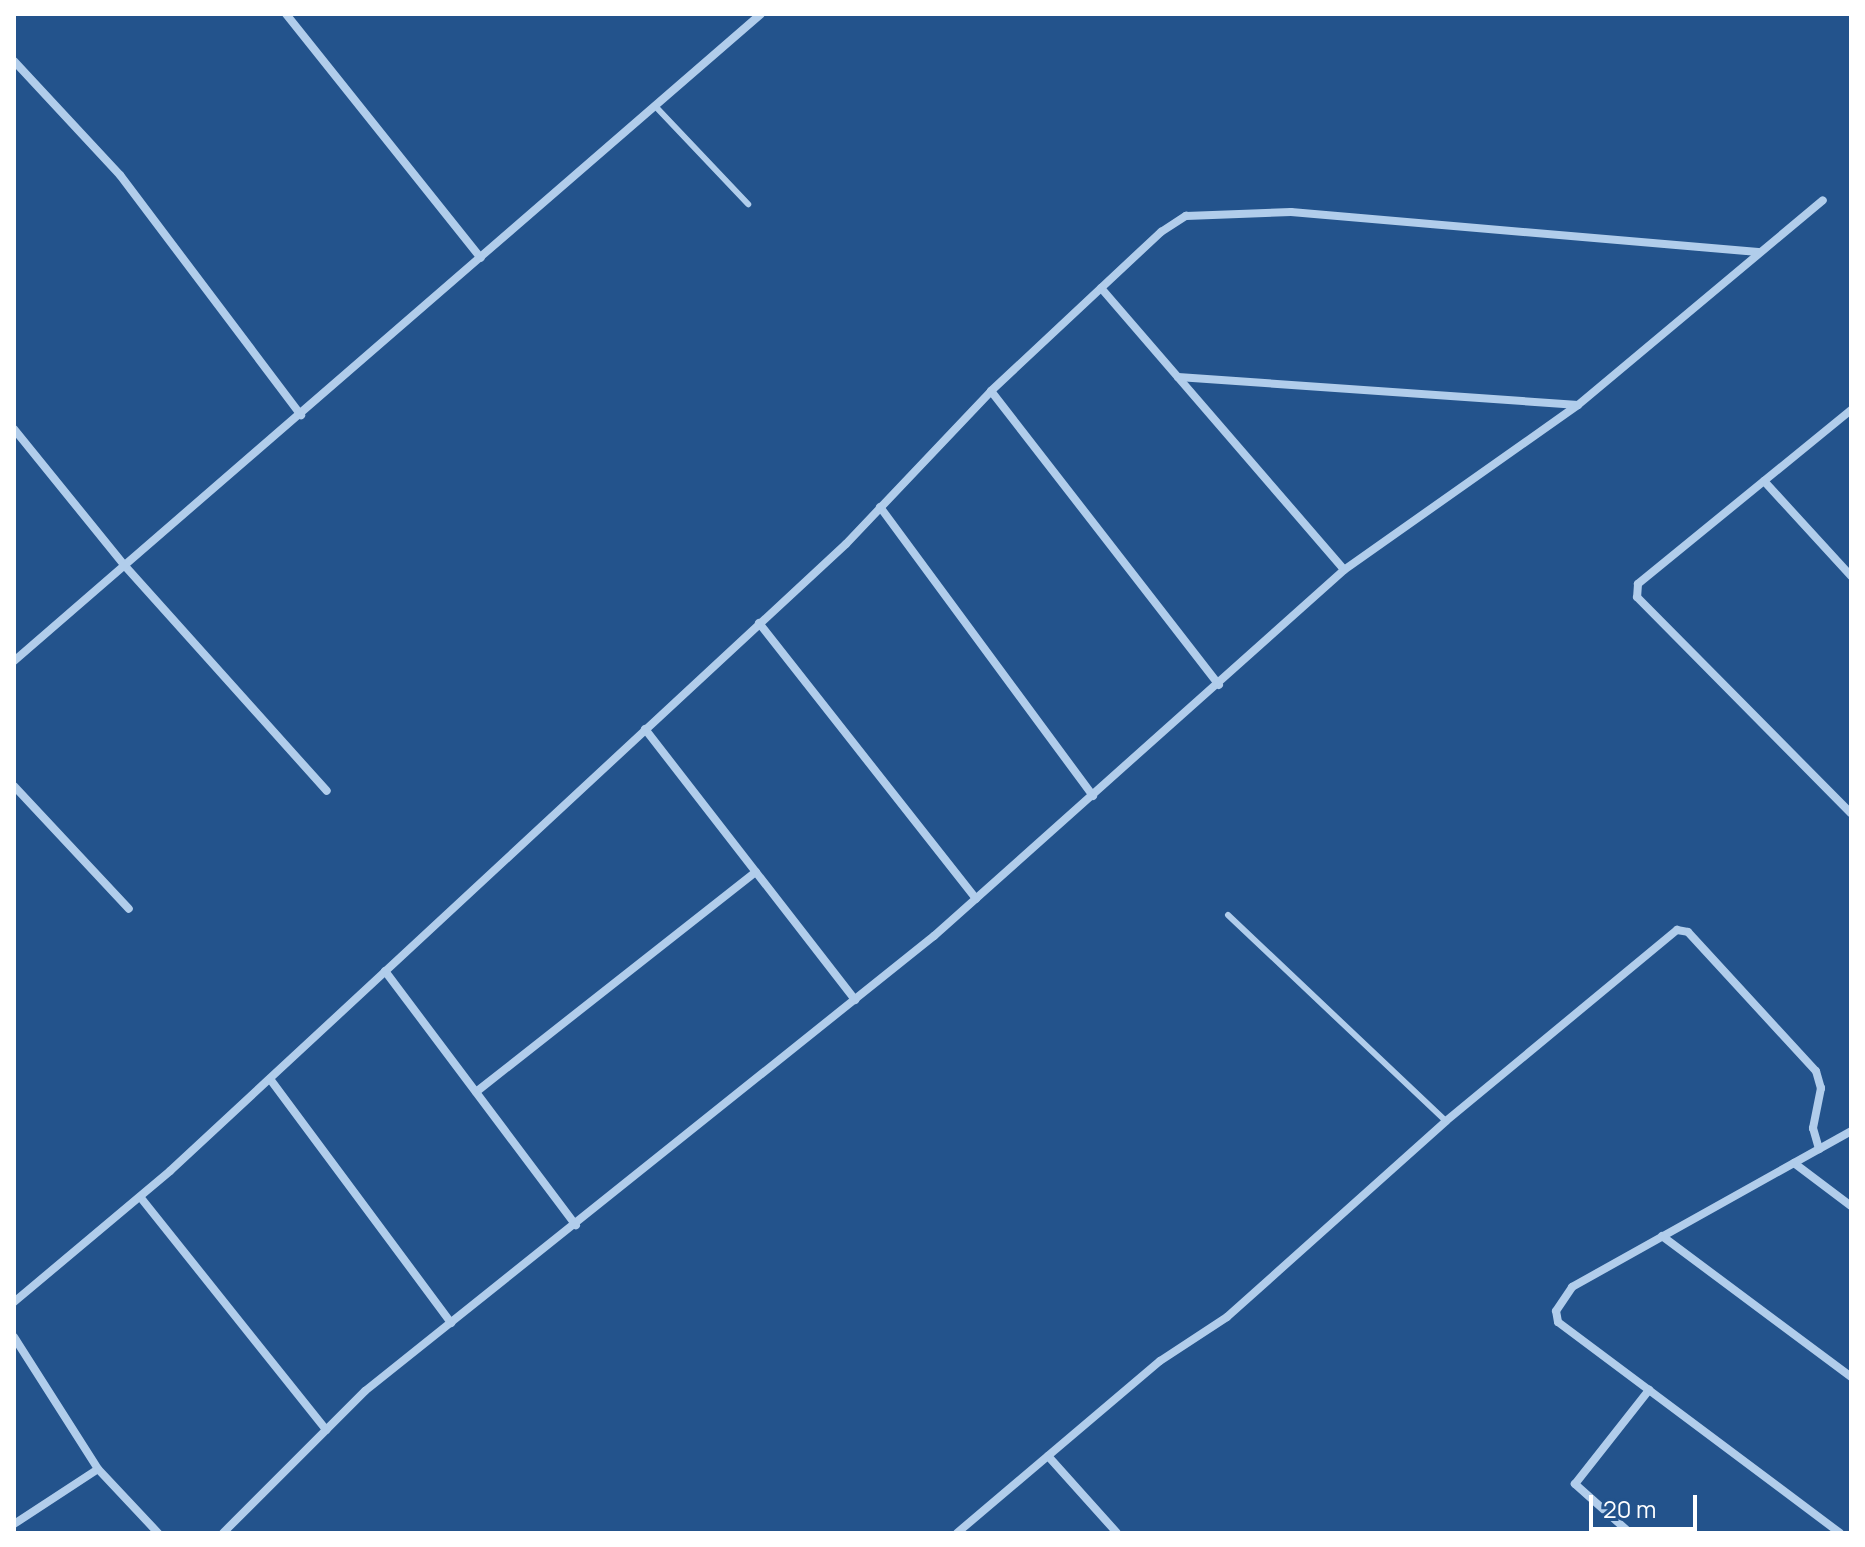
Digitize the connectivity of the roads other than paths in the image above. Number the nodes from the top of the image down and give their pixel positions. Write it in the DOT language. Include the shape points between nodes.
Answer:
graph roads {
  1 [pos="286,14"];
  2 [pos="761,14"];
  3 [pos="14,61"];
  4 [pos="656,107"];
  5 [pos="1823,200"];
  6 [pos="748,204"];
  7 [pos="1758,252"];
  8 [pos="481,258"];
  9 [pos="1101,288"];
  10 [pos="1178,377"];
  11 [pos="991,391"];
  12 [pos="1578,405"];
  13 [pos="1851,410"];
  14 [pos="301,415"];
  15 [pos="14,429"];
  16 [pos="1764,481"];
  17 [pos="880,507"];
  18 [pos="125,566"];
  19 [pos="1344,570"];
  20 [pos="1851,576"];
  21 [pos="759,623"];
  22 [pos="14,661"];
  23 [pos="1219,685"];
  24 [pos="645,729"];
  25 [pos="14,786"];
  26 [pos="327,791"];
  27 [pos="1093,796"];
  28 [pos="1851,813"];
  29 [pos="756,872"];
  30 [pos="976,899"];
  31 [pos="129,909"];
  32 [pos="1228,915"];
  33 [pos="385,971"];
  34 [pos="855,1000"];
  35 [pos="270,1079"];
  36 [pos="476,1092"];
  37 [pos="1446,1121"];
  38 [pos="1851,1131"];
  39 [pos="1819,1149"];
  40 [pos="1794,1163"];
  41 [pos="141,1198"];
  42 [pos="1851,1206"];
  43 [pos="576,1225"];
  44 [pos="1662,1236"];
  45 [pos="14,1302"];
  46 [pos="451,1323"];
  47 [pos="14,1337"];
  48 [pos="1851,1377"];
  49 [pos="1649,1390"];
  50 [pos="326,1430"];
  51 [pos="1048,1456"];
  52 [pos="98,1469"];
  53 [pos="14,1524"];
  54 [pos="158,1533"];
  55 [pos="223,1533"];
  56 [pos="957,1533"];
  57 [pos="1117,1533"];
  58 [pos="1630,1533"];
  59 [pos="1840,1533"];
  1 -- 8 [label="street"];
  2 -- 4 [label="street"];
  3 -- 14 [label="street" via="120,175"];
  4 -- 6 [label="lane"];
  4 -- 8 [label="street"];
  5 -- 7 [label="street"];
  7 -- 9 [label="street" via="1291,212 1215,214 1186,216 1161,232"];
  7 -- 12 [label="street"];
  8 -- 14 [label="street"];
  9 -- 10 [label="street"];
  9 -- 11 [label="street"];
  10 -- 12 [label="street"];
  10 -- 19 [label="street"];
  11 -- 17 [label="street"];
  11 -- 23 [label="street"];
  12 -- 19 [label="street"];
  13 -- 16 [label="street"];
  14 -- 18 [label="street"];
  15 -- 18 [label="street"];
  16 -- 20 [label="street"];
  16 -- 28 [label="street" via="1638,584 1637,597"];
  17 -- 21 [label="street"];
  17 -- 27 [label="street"];
  18 -- 22 [label="street"];
  18 -- 26 [label="street"];
  19 -- 23 [label="street"];
  21 -- 24 [label="street"];
  21 -- 30 [label="street"];
  23 -- 27 [label="street"];
  24 -- 29 [label="street"];
  24 -- 33 [label="street"];
  25 -- 31 [label="street"];
  27 -- 30 [label="street"];
  29 -- 34 [label="street"];
  29 -- 36 [label="street"];
  30 -- 34 [label="street"];
  32 -- 37 [label="lane"];
  33 -- 35 [label="street"];
  33 -- 36 [label="street"];
  34 -- 43 [label="street"];
  35 -- 41 [label="street"];
  35 -- 46 [label="street"];
  36 -- 43 [label="street"];
  37 -- 39 [label="street" via="1672,933 1684,930 1816,1071 1821,1088 1813,1128"];
  37 -- 51 [label="street" via="1227,1317 1160,1361"];
  38 -- 39 [label="street"];
  39 -- 40 [label="street"];
  40 -- 42 [label="street"];
  40 -- 44 [label="street"];
  41 -- 45 [label="street"];
  41 -- 50 [label="street"];
  43 -- 46 [label="street"];
  44 -- 48 [label="street"];
  44 -- 49 [label="street" via="1572,1287 1556,1311 1558,1322"];
  46 -- 50 [label="street" via="365,1391"];
  47 -- 52 [label="street"];
  49 -- 58 [label="street" via="1575,1484"];
  49 -- 59 [label="street"];
  50 -- 55 [label="street"];
  51 -- 56 [label="street"];
  51 -- 57 [label="street"];
  52 -- 53 [label="street"];
  52 -- 54 [label="street"];
}
